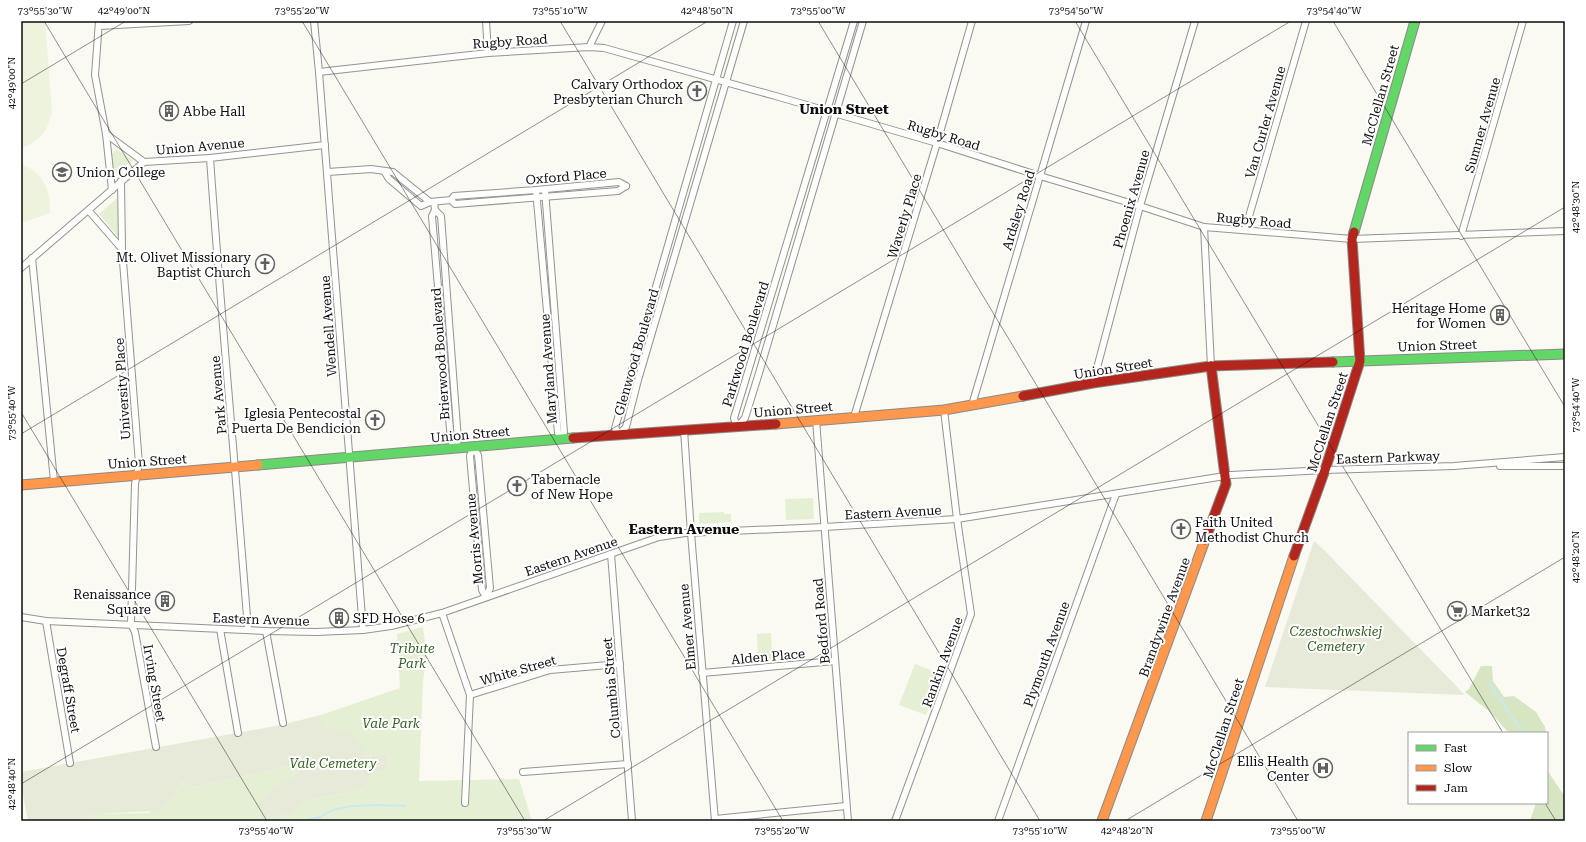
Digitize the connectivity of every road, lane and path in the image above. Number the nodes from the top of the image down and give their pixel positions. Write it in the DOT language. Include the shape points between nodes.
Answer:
graph roads {
  1 [pos="189,21"];
  2 [pos="314,21"];
  3 [pos="486,21"];
  4 [pos="602,21"];
  5 [pos="733,21"];
  6 [pos="744,21"];
  7 [pos="854,21"];
  8 [pos="863,21"];
  9 [pos="972,21"];
  10 [pos="1086,21"];
  11 [pos="1195,21"];
  12 [pos="1306,21"];
  13 [pos="1415,21"];
  14 [pos="1523,21"];
  15 [pos="99,23"];
  16 [pos="589,47"];
  17 [pos="488,53"];
  18 [pos="320,72"];
  19 [pos="715,79"];
  20 [pos="725,82"];
  21 [pos="827,112"];
  22 [pos="835,114"];
  23 [pos="106,134"];
  24 [pos="937,143"];
  25 [pos="325,145"];
  26 [pos="210,158"];
  27 [pos="144,162"];
  28 [pos="328,172"];
  29 [pos="1040,176"];
  30 [pos="121,181"];
  31 [pos="112,190"];
  32 [pos="536,190"];
  33 [pos="545,190"];
  34 [pos="546,197"];
  35 [pos="537,198"];
  36 [pos="450,200"];
  37 [pos="432,202"];
  38 [pos="1140,206"];
  39 [pos="88,211"];
  40 [pos="1204,227"];
  41 [pos="1245,230"];
  42 [pos="1565,231"];
  43 [pos="1461,236"];
  44 [pos="1352,239"];
  45 [pos="122,249"];
  46 [pos="32,258"];
  47 [pos="21,268"];
  48 [pos="1565,354"];
  49 [pos="1360,361"];
  50 [pos="1211,366"];
  51 [pos="1093,383"];
  52 [pos="972,405"];
  53 [pos="944,410"];
  54 [pos="854,417"];
  55 [pos="816,420"];
  56 [pos="737,427"];
  57 [pos="684,430"];
  58 [pos="619,434"];
  59 [pos="562,439"];
  60 [pos="473,447"];
  61 [pos="455,449"];
  62 [pos="348,456"];
  63 [pos="1565,457"];
  64 [pos="1454,466"];
  65 [pos="1565,466"];
  66 [pos="235,467"];
  67 [pos="1325,470"];
  68 [pos="137,474"];
  69 [pos="1226,476"];
  70 [pos="54,481"];
  71 [pos="21,485"];
  72 [pos="1116,494"];
  73 [pos="957,519"];
  74 [pos="824,527"];
  75 [pos="691,533"];
  76 [pos="611,554"];
  77 [pos="486,597"];
  78 [pos="442,613"];
  79 [pos="21,617"];
  80 [pos="46,621"];
  81 [pos="131,624"];
  82 [pos="220,629"];
  83 [pos="248,630"];
  84 [pos="363,630"];
  85 [pos="266,631"];
  86 [pos="835,662"];
  87 [pos="620,664"];
  88 [pos="702,673"];
  89 [pos="470,695"];
  90 [pos="283,723"];
  91 [pos="238,733"];
  92 [pos="156,747"];
  93 [pos="70,763"];
  94 [pos="628,764"];
  95 [pos="523,772"];
  96 [pos="465,803"];
  97 [pos="846,806"];
  98 [pos="715,820"];
  99 [pos="632,821"];
  100 [pos="848,821"];
  101 [pos="895,821"];
  102 [pos="998,821"];
  103 [pos="1102,821"];
  104 [pos="1206,821"];
  1 -- 15 [label="street"];
  2 -- 18 [label="street, Wendell Avenue"];
  3 -- 17 [label="street"];
  4 -- 16 [label="street"];
  5 -- 19 [label="street, Glenwood Boulevard"];
  6 -- 20 [label="street, Glenwood Boulevard"];
  7 -- 21 [label="street, Parkwood Boulevard"];
  8 -- 22 [label="street, Parkwood Boulevard"];
  9 -- 24 [label="street, Waverly Place"];
  10 -- 29 [label="street, Ardsley Road"];
  11 -- 38 [label="street, Phoenix Avenue"];
  12 -- 41 [label="street, Van Curler Avenue"];
  13 -- 44 [label="main road, McClellan Street"];
  14 -- 43 [label="street, Sumner Avenue"];
  15 -- 23 [label="street" via="95,75"];
  16 -- 17 [label="street, Rugby Road"];
  16 -- 19 [label="street, Rugby Road" via="604,48"];
  17 -- 18 [label="street, Rugby Road"];
  18 -- 25 [label="street, Wendell Avenue"];
  19 -- 20 [label="street, Rugby Road"];
  19 -- 58 [label="street, Glenwood Boulevard" via="615,428"];
  20 -- 21 [label="street, Rugby Road"];
  20 -- 58 [label="street, Glenwood Boulevard" via="626,427"];
  21 -- 22 [label="street, Rugby Road"];
  21 -- 56 [label="street, Parkwood Boulevard" via="734,418"];
  22 -- 24 [label="street, Rugby Road"];
  22 -- 56 [label="street, Parkwood Boulevard" via="755,388 745,418"];
  23 -- 27 [label="street"];
  23 -- 31 [label="street"];
  24 -- 29 [label="street, Rugby Road"];
  24 -- 54 [label="street, Waverly Place"];
  25 -- 26 [label="street, Union Avenue"];
  25 -- 28 [label="street, Wendell Avenue"];
  26 -- 27 [label="street, Union Avenue"];
  26 -- 66 [label="street, Park Avenue"];
  27 -- 30 [label="street, Union Avenue"];
  28 -- 37 [label="street, Oxford Place" via="371,169 384,171 421,206"];
  28 -- 62 [label="street, Wendell Avenue"];
  29 -- 38 [label="street, Rugby Road"];
  29 -- 52 [label="street, Ardsley Road"];
  30 -- 31 [label="street, Union Avenue"];
  30 -- 45 [label="street, University Place"];
  31 -- 39 [label="street, Union Avenue"];
  32 -- 33 [label="street, Oxford Place"];
  32 -- 35 [label="street, Maryland Avenue"];
  32 -- 36 [label="street, Oxford Place" via="454,196"];
  33 -- 34 [label="street, Maryland Avenue"];
  33 -- 34 [label="street, Oxford Place" via="619,182 626,186 618,191"];
  34 -- 35 [label="street, Oxford Place"];
  34 -- 59 [label="street, Maryland Avenue" via="564,432"];
  35 -- 36 [label="street, Oxford Place" via="456,204"];
  35 -- 59 [label="street, Maryland Avenue" via="558,433"];
  36 -- 37 [label="street, Oxford Place"];
  37 -- 61 [label="street, Brierwood Boulevard" via="435,210 432,216 451,441"];
  38 -- 40 [label="street, Rugby Road"];
  38 -- 51 [label="street, Phoenix Avenue"];
  39 -- 45 [label="street"];
  39 -- 46 [label="street, Union Avenue"];
  40 -- 41 [label="street, Rugby Road"];
  40 -- 50 [label="street, Brandywine Avenue"];
  41 -- 44 [label="street, Rugby Road"];
  42 -- 43 [label="street, Rugby Road"];
  43 -- 44 [label="street, Rugby Road"];
  44 -- 49 [label="main road, McClellan Street"];
  45 -- 68 [label="street, University Place" via="139,464"];
  46 -- 47 [label="street, Union Avenue"];
  46 -- 70 [label="street"];
  48 -- 49 [label="main road, Union Street"];
  49 -- 50 [label="main road, Union Street"];
  49 -- 67 [label="main road, McClellan Street"];
  50 -- 51 [label="main road, Union Street"];
  50 -- 69 [label="main road, Brandywine Avenue"];
  51 -- 52 [label="main road, Union Street"];
  52 -- 53 [label="main road, Union Street"];
  53 -- 54 [label="main road, Union Street"];
  53 -- 73 [label="street, Rankin Avenue"];
  54 -- 55 [label="main road, Union Street"];
  55 -- 56 [label="main road, Union Street"];
  55 -- 74 [label="street, Bedford Road"];
  56 -- 57 [label="main road, Union Street"];
  57 -- 58 [label="main road, Union Street"];
  57 -- 75 [label="street, Elmer Avenue"];
  58 -- 59 [label="main road, Union Street"];
  59 -- 60 [label="main road, Union Street"];
  60 -- 61 [label="main road, Union Street"];
  60 -- 77 [label="street, Morris Avenue" via="470,456 481,583"];
  61 -- 62 [label="main road, Union Street"];
  62 -- 66 [label="main road, Union Street"];
  62 -- 84 [label="street, Wendell Avenue"];
  63 -- 64 [label="street, Eastern Parkway"];
  64 -- 65 [label="street, Eastern Parkway"];
  64 -- 67 [label="street, Eastern Parkway"];
  66 -- 68 [label="main road, Union Street"];
  66 -- 83 [label="street, Park Avenue"];
  67 -- 69 [label="street, Eastern Parkway"];
  67 -- 104 [label="main road, McClellan Street"];
  68 -- 70 [label="main road, Union Street"];
  68 -- 81 [label="street, University Place"];
  69 -- 72 [label="street, Eastern Avenue"];
  69 -- 103 [label="main road, Brandywine Avenue" via="1226,484"];
  70 -- 71 [label="main road, Union Street"];
  72 -- 73 [label="street, Eastern Avenue"];
  72 -- 102 [label="street, Plymouth Avenue"];
  73 -- 74 [label="street, Eastern Avenue"];
  73 -- 101 [label="street, Rankin Avenue" via="971,614"];
  74 -- 75 [label="street, Eastern Avenue"];
  74 -- 86 [label="street, Bedford Road"];
  75 -- 76 [label="street, Eastern Avenue" via="659,537"];
  75 -- 88 [label="street, Elmer Avenue"];
  76 -- 77 [label="street, Eastern Avenue"];
  76 -- 87 [label="street, Columbia Street"];
  77 -- 78 [label="street, Eastern Avenue"];
  78 -- 84 [label="street, Eastern Avenue" via="407,623"];
  78 -- 89 [label="street"];
  79 -- 80 [label="street, Eastern Avenue"];
  80 -- 81 [label="street, Eastern Avenue"];
  80 -- 93 [label="street, Degraff Street"];
  81 -- 82 [label="street, Eastern Avenue"];
  81 -- 92 [label="street, Irving Street" via="135,632"];
  82 -- 83 [label="street, Eastern Avenue"];
  82 -- 91 [label="street"];
  83 -- 85 [label="street, Eastern Avenue"];
  84 -- 85 [label="street, Eastern Avenue"];
  85 -- 90 [label="street"];
  86 -- 88 [label="street, Alden Place"];
  86 -- 97 [label="street, Bedford Road"];
  87 -- 89 [label="street, White Street" via="550,670"];
  87 -- 94 [label="street, Columbia Street"];
  88 -- 98 [label="street, Elmer Avenue"];
  89 -- 96 [label="street"];
  94 -- 95 [label="street"];
  94 -- 99 [label="street, Columbia Street"];
  97 -- 98 [label="street"];
  97 -- 100 [label="street, Bedford Road"];
}
